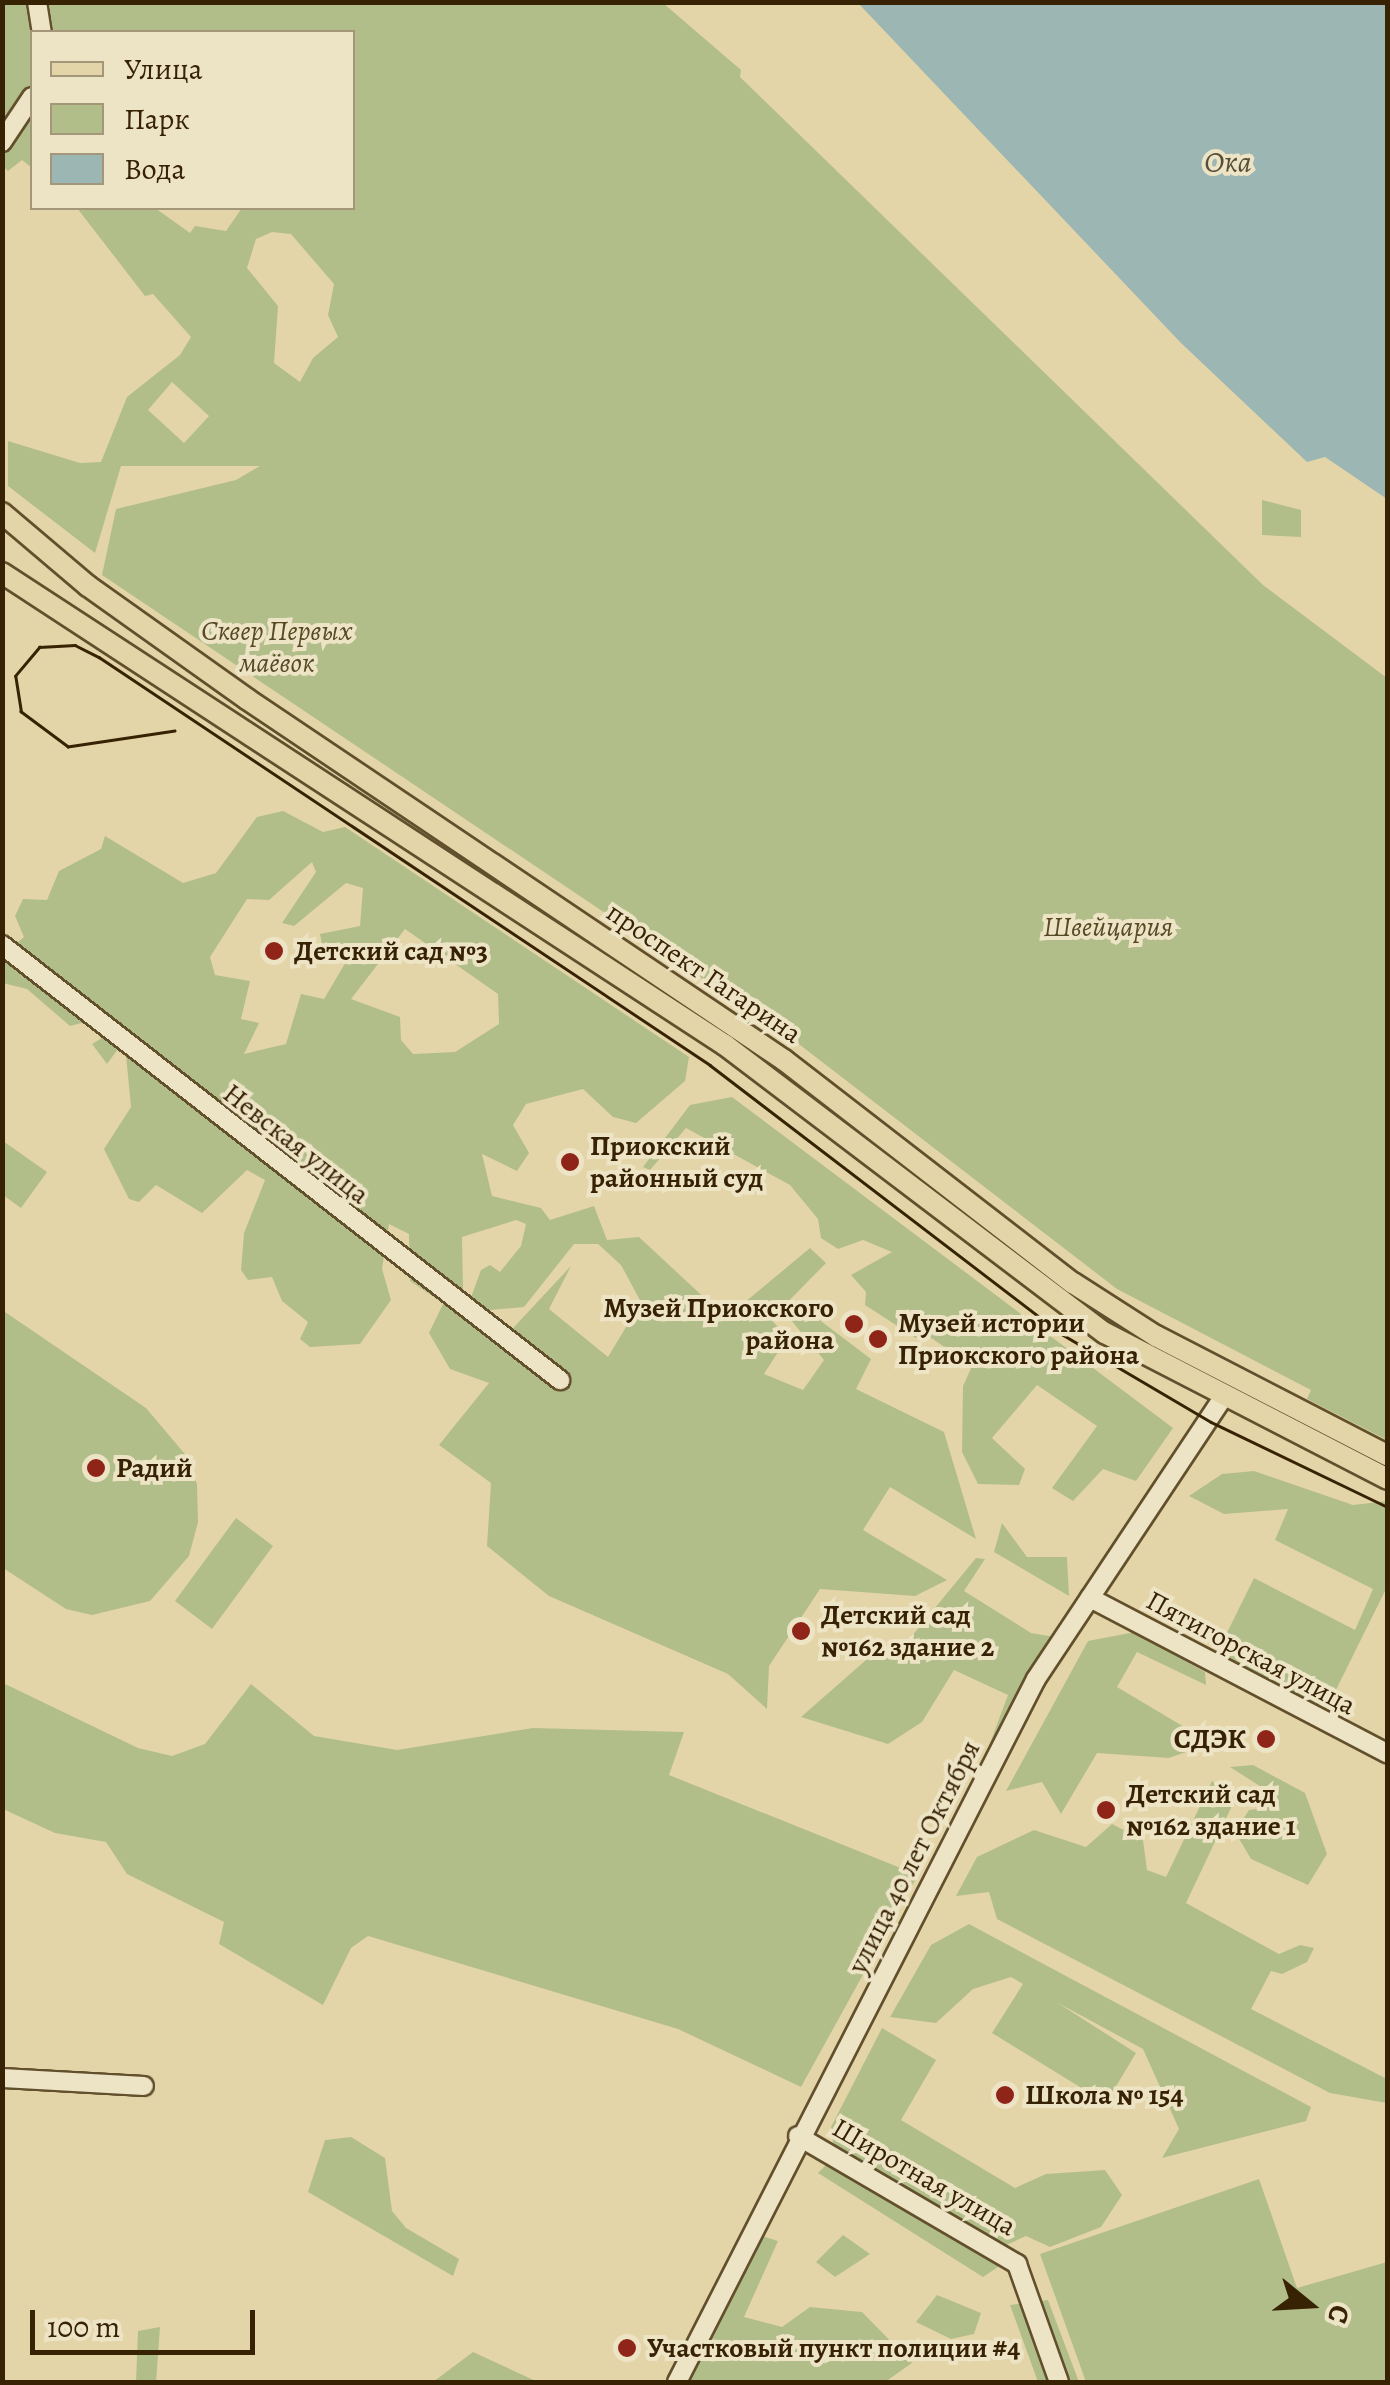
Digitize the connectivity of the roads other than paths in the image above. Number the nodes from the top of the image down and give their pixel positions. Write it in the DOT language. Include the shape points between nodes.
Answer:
graph roads {
  1 [pos="38,2"];
  2 [pos="42,30"];
  3 [pos="30,99"];
  4 [pos="2,142"];
  5 [pos="2,513"];
  6 [pos="2,573"];
  7 [pos="2,945"];
  8 [pos="1234,1376"];
  9 [pos="560,1380"];
  10 [pos="1223,1398"];
  11 [pos="1388,1456"];
  12 [pos="1388,1479"];
  13 [pos="1090,1598"];
  14 [pos="1388,1754"];
  15 [pos="2,2078"];
  16 [pos="144,2086"];
  17 [pos="798,2136"];
  18 [pos="677,2382"];
  19 [pos="1059,2382"];
  1 -- 2 [label="street"];
  3 -- 4 [label="street"];
  5 -- 8 [label="main road, проспект Гагарина" via="88,586 247,698 755,1039 1073,1283"];
  6 -- 10 [label="main road, проспект Гагарина" via="726,1045 1061,1303"];
  7 -- 9 [label="street, Невская улица"];
  8 -- 10 [label="main road, улица 40 лет Октября"];
  8 -- 11 [label="main road, проспект Гагарина"];
  10 -- 12 [label="main road, проспект Гагарина"];
  10 -- 13 [label="street, улица 40 лет Октября"];
  13 -- 14 [label="street, Пятигорская улица"];
  13 -- 17 [label="street, улица 40 лет Октября" via="1036,1679"];
  15 -- 16 [label="street"];
  17 -- 18 [label="street, улица 40 лет Октября"];
  17 -- 19 [label="street, Широтная улица" via="1017,2264"];
}
